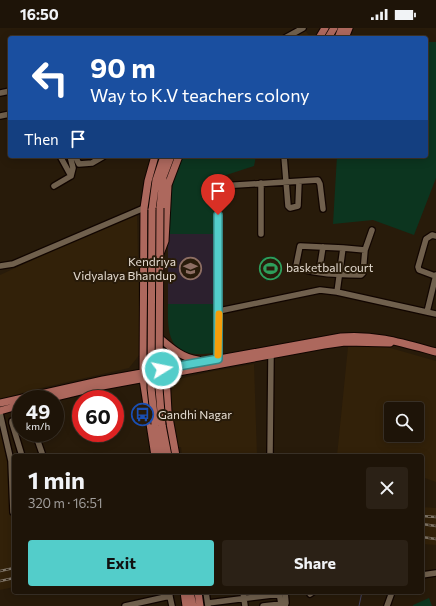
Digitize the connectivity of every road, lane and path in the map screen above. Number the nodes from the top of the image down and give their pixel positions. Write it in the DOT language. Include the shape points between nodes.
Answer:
graph roads {
  1 [pos="303,28"];
  2 [pos="289,36"];
  3 [pos="61,158"];
  4 [pos="70,158"];
  5 [pos="76,158"];
  6 [pos="101,158"];
  7 [pos="154,158"];
  8 [pos="163,158"];
  9 [pos="170,158"];
  10 [pos="178,158"];
  11 [pos="284,158"];
  12 [pos="71,176"];
  13 [pos="287,182"];
  14 [pos="299,182"];
  15 [pos="261,183"];
  16 [pos="54,186"];
  17 [pos="148,209"];
  18 [pos="323,209"];
  19 [pos="372,230"];
  20 [pos="262,234"];
  21 [pos="436,236"];
  22 [pos="322,247"];
  23 [pos="343,248"];
  24 [pos="365,250"];
  25 [pos="0,266"];
  26 [pos="320,272"];
  27 [pos="339,274"];
  28 [pos="436,275"];
  29 [pos="337,292"];
  30 [pos="219,311"];
  31 [pos="427,312"];
  32 [pos="436,314"];
  33 [pos="155,334"];
  34 [pos="436,352"];
  35 [pos="270,356"];
  36 [pos="436,356"];
  37 [pos="218,359"];
  38 [pos="205,361"];
  39 [pos="164,372"];
  40 [pos="143,376"];
  41 [pos="97,384"];
  42 [pos="64,394"];
  43 [pos="0,404"];
  44 [pos="12,408"];
  45 [pos="0,412"];
  46 [pos="159,425"];
  47 [pos="18,442"];
  48 [pos="38,442"];
  49 [pos="21,454"];
  50 [pos="42,454"];
  51 [pos="155,454"];
  52 [pos="161,454"];
  53 [pos="167,454"];
  54 [pos="176,454"];
  55 [pos="270,454"];
  56 [pos="12,470"];
  57 [pos="436,573"];
  58 [pos="424,575"];
  59 [pos="170,594"];
  60 [pos="181,594"];
  61 [pos="184,594"];
  62 [pos="190,594"];
  63 [pos="198,594"];
  64 [pos="206,594"];
  65 [pos="243,594"];
  66 [pos="275,594"];
  67 [pos="281,594"];
  68 [pos="282,594"];
  69 [pos="391,594"];
  70 [pos="244,599"];
  71 [pos="186,604"];
  72 [pos="208,605"];
  73 [pos="125,606"];
  74 [pos="172,606"];
  75 [pos="193,606"];
  76 [pos="200,606"];
  77 [pos="245,606"];
  78 [pos="263,606"];
  79 [pos="285,606"];
  80 [pos="386,606"];
  1 -- 2 [label="street"];
  3 -- 12 [label="street"];
  4 -- 12 [label="street" via="73,168"];
  5 -- 6 [label="street" via="79,164 92,163"];
  7 -- 17 [label="main road" via="148,181"];
  8 -- 17 [label="main road"];
  9 -- 46 [label="main road, bridge" via="163,177 160,208"];
  10 -- 33 [label="main road" via="168,185 165,242 157,260"];
  11 -- 13 [label="street"];
  12 -- 16 [label="street"];
  13 -- 14 [label="street"];
  13 -- 14 [label="street" via="288,206 293,208 299,203"];
  13 -- 15 [label="street"];
  14 -- 18 [label="street" via="318,180"];
  15 -- 20 [label="street"];
  15 -- 30 [label="street" via="218,188"];
  17 -- 25 [label="street" via="13,264"];
  17 -- 40 [label="main road"];
  17 -- 46 [label="main road, bridge" via="151,388"];
  19 -- 24 [label="street"];
  21 -- 28 [label="street" via="432,235 426,239 418,267"];
  22 -- 23 [label="street"];
  22 -- 26 [label="street"];
  22 -- 26 [label="street" via="300,246 296,266"];
  23 -- 24 [label="street"];
  23 -- 27 [label="street"];
  24 -- 27 [label="street" via="363,273"];
  26 -- 27 [label="street"];
  27 -- 29 [label="street"];
  28 -- 31 [label="street"];
  29 -- 30 [label="street" via="320,290"];
  29 -- 31 [label="street"];
  30 -- 37 [label="street"];
  31 -- 32 [label="street"];
  33 -- 38 [label="main road" via="187,359"];
  33 -- 39 [label="main road" via="156,361"];
  34 -- 37 [label="main road" via="392,340 355,336"];
  35 -- 36 [label="main road" via="345,342 364,341 392,343"];
  35 -- 39 [label="main road"];
  35 -- 55 [label="street"];
  37 -- 38 [label="main road"];
  38 -- 39 [label="main road"];
  39 -- 40 [label="main road"];
  39 -- 54 [label="main road"];
  40 -- 41 [label="main road"];
  40 -- 51 [label="main road"];
  41 -- 42 [label="main road"];
  41 -- 43 [label="main road"];
  44 -- 45 [label="main road"];
  45 -- 56 [label="street"];
  46 -- 52 [label="main road"];
  46 -- 53 [label="main road"];
  47 -- 49 [label="street"];
  48 -- 50 [label="street"];
  57 -- 58 [label="street"];
  59 -- 73 [label="street"];
  59 -- 74 [label="street"];
  60 -- 71 [label="main road"];
  61 -- 71 [label="main road"];
  62 -- 75 [label="main road"];
  63 -- 76 [label="main road"];
  64 -- 72 [label="street"];
  65 -- 70 [label="street"];
  66 -- 70 [label="street"];
  67 -- 78 [label="street" via="281,604"];
  68 -- 79 [label="street"];
  69 -- 80 [label="street"];
  70 -- 72 [label="street"];
  70 -- 77 [label="street"];
}
